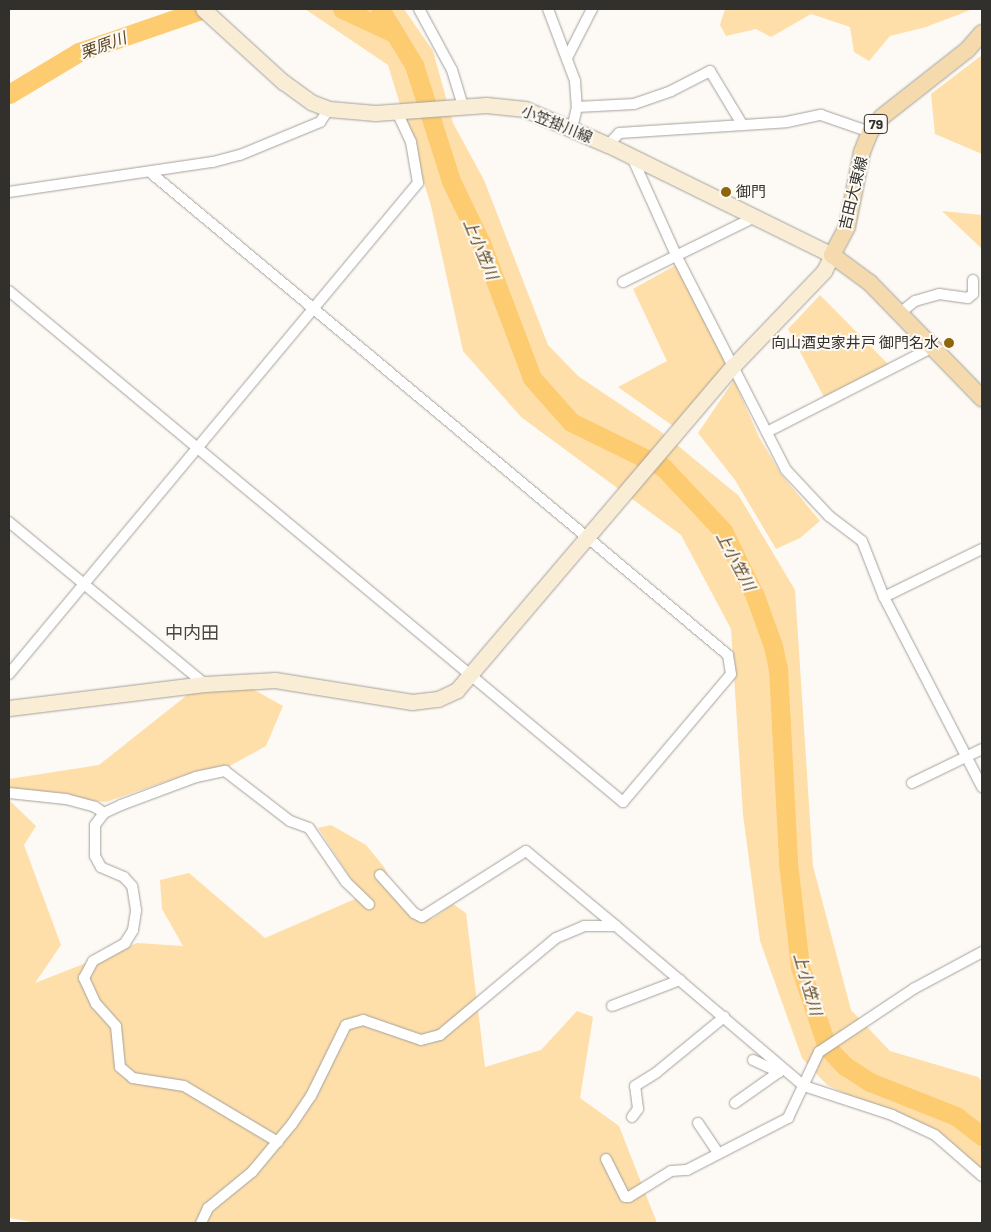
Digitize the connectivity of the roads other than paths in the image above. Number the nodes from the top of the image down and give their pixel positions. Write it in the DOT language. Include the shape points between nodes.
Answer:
graph roads {
  1 [pos="203,9"];
  2 [pos="419,9"];
  3 [pos="548,9"];
  4 [pos="592,9"];
  5 [pos="982,33"];
  6 [pos="568,56"];
  7 [pos="459,105"];
  8 [pos="577,107"];
  9 [pos="329,109"];
  10 [pos="401,112"];
  11 [pos="742,124"];
  12 [pos="572,128"];
  13 [pos="870,132"];
  14 [pos="608,145"];
  15 [pos="632,157"];
  16 [pos="150,172"];
  17 [pos="9,192"];
  18 [pos="755,217"];
  19 [pos="832,255"];
  20 [pos="677,257"];
  21 [pos="973,280"];
  22 [pos="623,282"];
  23 [pos="9,292"];
  24 [pos="313,308"];
  25 [pos="900,313"];
  26 [pos="933,347"];
  27 [pos="733,366"];
  28 [pos="982,398"];
  29 [pos="767,432"];
  30 [pos="196,448"];
  31 [pos="9,522"];
  32 [pos="587,538"];
  33 [pos="982,549"];
  34 [pos="83,584"];
  35 [pos="884,598"];
  36 [pos="9,674"];
  37 [pos="472,676"];
  38 [pos="205,684"];
  39 [pos="9,708"];
  40 [pos="982,749"];
  41 [pos="967,757"];
  42 [pos="912,783"];
  43 [pos="982,787"];
  44 [pos="9,793"];
  45 [pos="104,813"];
  46 [pos="380,875"];
  47 [pos="369,904"];
  48 [pos="616,926"];
  49 [pos="982,952"];
  50 [pos="680,980"];
  51 [pos="612,1006"];
  52 [pos="724,1017"];
  53 [pos="753,1060"];
  54 [pos="781,1071"];
  55 [pos="804,1086"];
  56 [pos="735,1103"];
  57 [pos="632,1116"];
  58 [pos="698,1123"];
  59 [pos="278,1142"];
  60 [pos="719,1154"];
  61 [pos="606,1159"];
  62 [pos="982,1176"];
  63 [pos="201,1223"];
  1 -- 9 [label="street, 小笠掛川線" via="282,82 311,102"];
  2 -- 7 [label="street" via="452,70"];
  3 -- 6 [label="street" via="561,50"];
  4 -- 6 [label="street"];
  5 -- 13 [label="main road, 吉田大東線 / 79" via="967,50 882,116"];
  6 -- 8 [label="street"];
  7 -- 10 [label="street, 小笠掛川線"];
  7 -- 12 [label="street, 小笠掛川線" via="525,109"];
  8 -- 11 [label="street" via="634,104 671,91 710,71"];
  8 -- 12 [label="street"];
  9 -- 10 [label="street, 小笠掛川線" via="352,113"];
  9 -- 16 [label="street" via="320,122 240,156"];
  10 -- 24 [label="street" via="411,142 418,183"];
  11 -- 13 [label="street" via="787,122 821,115"];
  11 -- 14 [label="street" via="619,133"];
  12 -- 14 [label="street, 小笠掛川線"];
  13 -- 19 [label="main road, 吉田大東線 / 79" via="862,152 847,227"];
  14 -- 15 [label="street, 小笠掛川線"];
  15 -- 18 [label="street, 小笠掛川線"];
  15 -- 20 [label="street"];
  16 -- 17 [label="street"];
  16 -- 24 [label="street"];
  18 -- 19 [label="street, 小笠掛川線"];
  18 -- 20 [label="street"];
  19 -- 25 [label="main road" via="870,283"];
  19 -- 27 [label="street" via="824,271 790,310"];
  20 -- 22 [label="street"];
  20 -- 27 [label="street"];
  21 -- 25 [label="street" via="973,294 968,298 939,294 915,301"];
  23 -- 30 [label="street"];
  24 -- 30 [label="street"];
  24 -- 32 [label="street"];
  25 -- 26 [label="main road"];
  26 -- 28 [label="main road"];
  26 -- 29 [label="street"];
  27 -- 29 [label="street"];
  27 -- 32 [label="street"];
  29 -- 35 [label="street" via="786,470 829,516 862,541"];
  30 -- 34 [label="street"];
  30 -- 37 [label="street"];
  31 -- 34 [label="street"];
  32 -- 37 [label="street"];
  32 -- 37 [label="street" via="728,655 731,674 624,802"];
  33 -- 35 [label="street"];
  34 -- 36 [label="street"];
  34 -- 38 [label="street"];
  35 -- 41 [label="street"];
  37 -- 38 [label="street" via="457,690 444,696 412,702 275,680"];
  38 -- 39 [label="street"];
  40 -- 41 [label="street"];
  41 -- 42 [label="street"];
  41 -- 43 [label="street"];
  44 -- 45 [label="street" via="66,799 95,807"];
  45 -- 47 [label="street" via="196,777 225,772 290,821 309,828 346,882"];
  45 -- 59 [label="street" via="96,824 96,856 101,867 124,878 132,886 136,910 133,930 125,943 93,961 84,978 96,1004 116,1026 120,1067 133,1078 184,1086"];
  46 -- 48 [label="street" via="414,913 422,917 526,850"];
  48 -- 50 [label="street"];
  48 -- 59 [label="street" via="584,926 568,930 440,1035 422,1040 363,1020 346,1025 311,1096"];
  49 -- 55 [label="street" via="915,988 857,1030 819,1052"];
  50 -- 51 [label="street"];
  50 -- 52 [label="street"];
  52 -- 54 [label="street"];
  52 -- 57 [label="street" via="635,1086 638,1109"];
  53 -- 54 [label="street"];
  54 -- 55 [label="street"];
  54 -- 56 [label="street"];
  55 -- 60 [label="street" via="788,1118"];
  55 -- 62 [label="street" via="936,1135"];
  58 -- 60 [label="street"];
  59 -- 63 [label="street" via="252,1172 208,1208"];
  60 -- 61 [label="street" via="687,1170 671,1172 629,1197 625,1197"];
}
